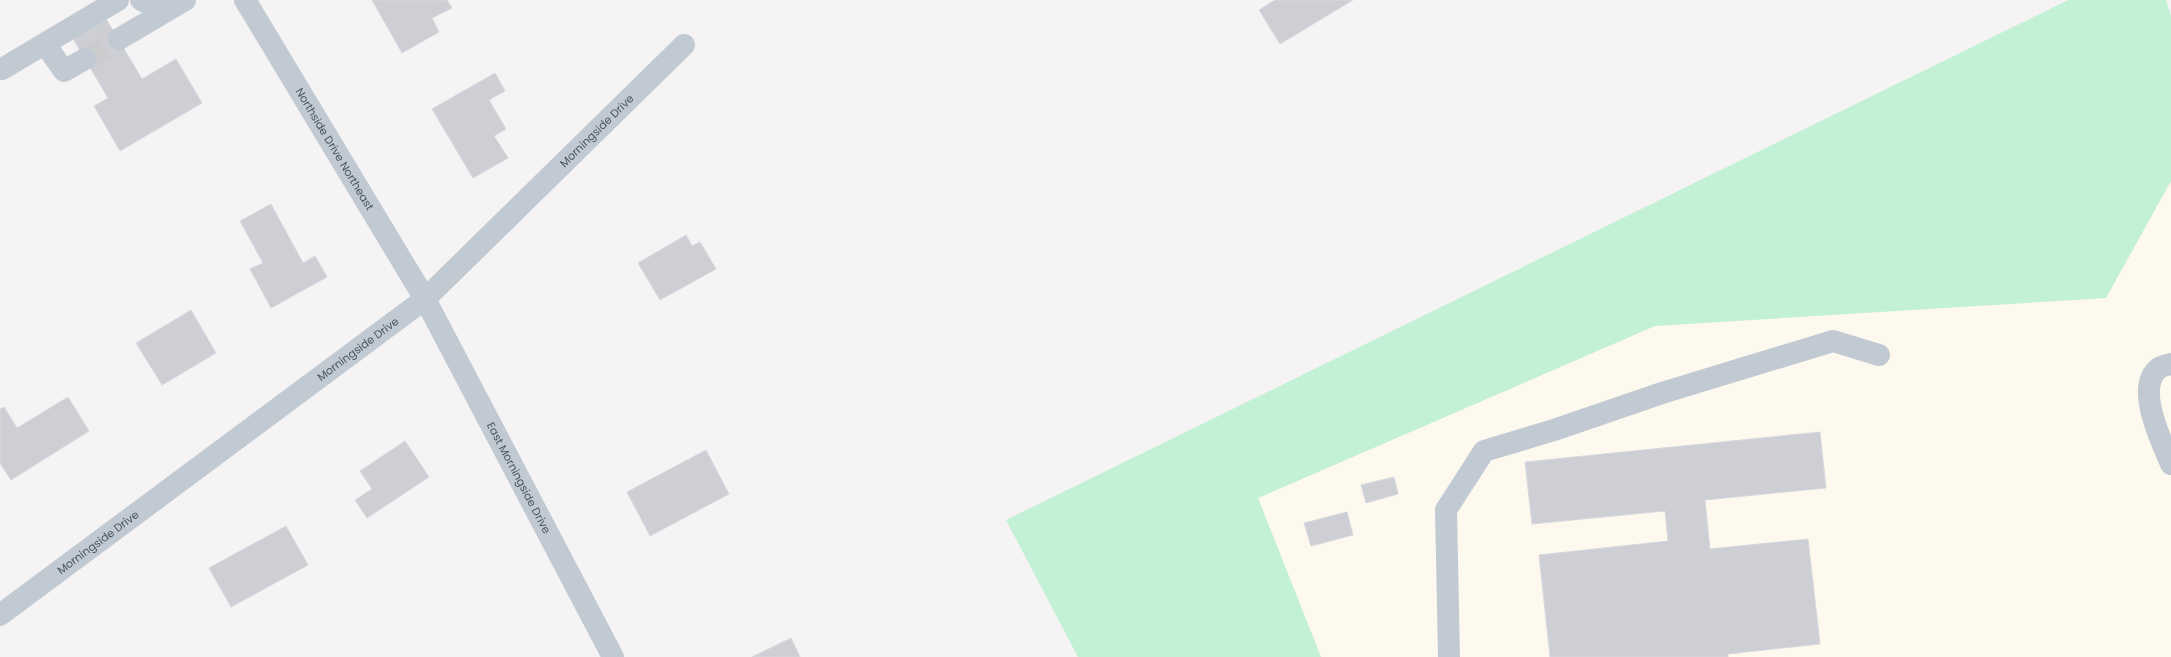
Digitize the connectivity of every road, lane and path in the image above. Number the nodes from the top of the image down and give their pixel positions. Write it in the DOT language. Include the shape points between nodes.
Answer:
graph roads {
  1 [pos="118,0"];
  2 [pos="141,0"];
  3 [pos="185,0"];
  4 [pos="245,0"];
  5 [pos="165,11"];
  6 [pos="119,39"];
  7 [pos="45,44"];
  8 [pos="684,45"];
  9 [pos="84,59"];
  10 [pos="2,69"];
  11 [pos="425,299"];
  12 [pos="1879,355"];
  13 [pos="2171,364"];
  14 [pos="2171,464"];
  15 [pos="0,615"];
  16 [pos="613,657"];
  17 [pos="1449,657"];
  1 -- 7 [label="street"];
  2 -- 5 [label="street"];
  3 -- 5 [label="street"];
  4 -- 11 [label="street, Northside Drive Northeast"];
  5 -- 6 [label="street"];
  7 -- 9 [label="street" via="64,71"];
  7 -- 10 [label="street"];
  8 -- 11 [label="street, Morningside Drive"];
  11 -- 15 [label="street, Morningside Drive"];
  11 -- 16 [label="street, East Morningside Drive"];
  12 -- 17 [label="street" via="1833,341 1484,451 1446,510"];
  13 -- 14 [label="street" via="2159,369 2151,381 2150,408"];
}
